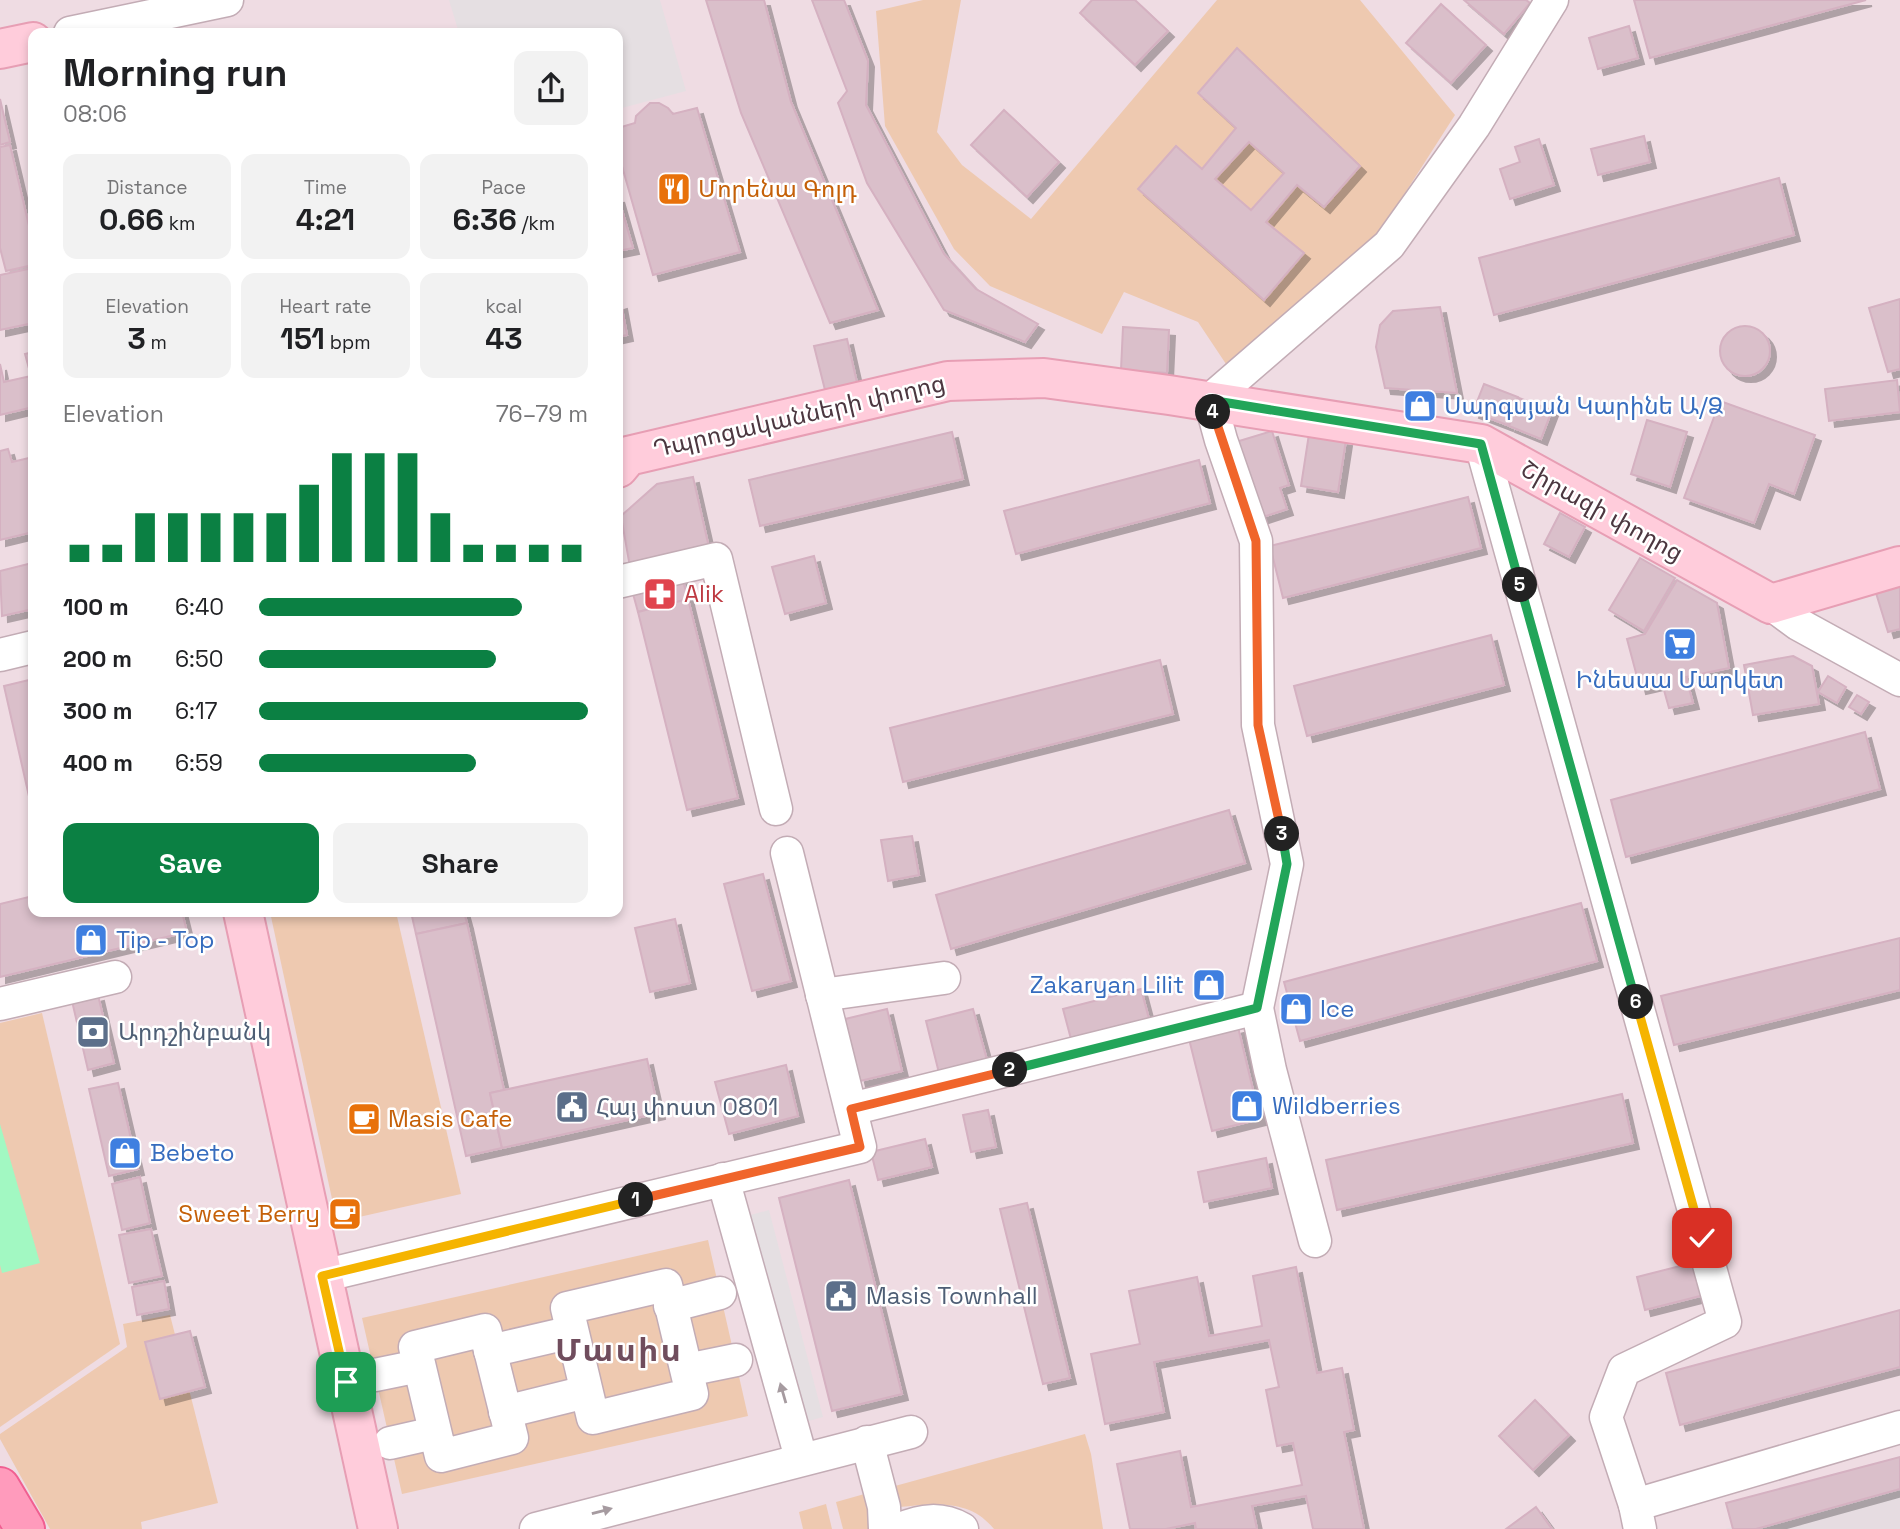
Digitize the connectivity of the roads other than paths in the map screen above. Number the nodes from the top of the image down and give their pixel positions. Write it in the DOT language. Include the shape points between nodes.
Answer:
graph roads {
  1 [pos="227,0"];
  2 [pos="1552,0"];
  3 [pos="94,28"];
  4 [pos="28,43"];
  5 [pos="0,49"];
  6 [pos="1210,400"];
  7 [pos="1481,444"];
  8 [pos="623,462"];
  9 [pos="1900,566"];
  10 [pos="623,581"];
  11 [pos="1771,604"];
  12 [pos="28,648"];
  13 [pos="0,654"];
  14 [pos="1900,680"];
  15 [pos="776,809"];
  16 [pos="787,853"];
  17 [pos="244,917"];
  18 [pos="115,976"];
  19 [pos="944,978"];
  20 [pos="822,995"];
  21 [pos="0,1004"];
  22 [pos="1257,1008"];
  23 [pos="851,1109"];
  24 [pos="723,1179"];
  25 [pos="1315,1241"];
  26 [pos="322,1276"];
  27 [pos="720,1293"];
  28 [pos="670,1306"];
  29 [pos="572,1332"];
  30 [pos="490,1350"];
  31 [pos="736,1360"];
  32 [pos="419,1367"];
  33 [pos="687,1370"];
  34 [pos="375,1375"];
  35 [pos="586,1392"];
  36 [pos="505,1412"];
  37 [pos="1900,1427"];
  38 [pos="911,1432"];
  39 [pos="434,1433"];
  40 [pos="390,1443"];
  41 [pos="867,1443"];
  42 [pos="801,1458"];
  43 [pos="0,1487"];
  44 [pos="1637,1517"];
  45 [pos="25,1529"];
  46 [pos="378,1529"];
  47 [pos="536,1529"];
  48 [pos="885,1529"];
  49 [pos="900,1529"];
  50 [pos="962,1529"];
  1 -- 3 [label="street"];
  2 -- 6 [label="street" via="1474,126 1389,245"];
  4 -- 5 [label="street"];
  6 -- 7 [label="street, Շիրազի փողոց"];
  6 -- 8 [label="street, Դպրոցականների փողոց" via="1044,378 948,381 628,456"];
  6 -- 22 [label="street" via="1256,541 1258,725 1287,864"];
  7 -- 11 [label="street, Շիրազի փողոց"];
  7 -- 44 [label="street" via="1725,1322 1624,1370 1606,1417"];
  9 -- 11 [label="street"];
  10 -- 15 [label="street" via="716,559"];
  11 -- 14 [label="street" via="1798,624"];
  12 -- 13 [label="street"];
  16 -- 20 [label="street"];
  17 -- 26 [label="street"];
  18 -- 21 [label="street"];
  19 -- 20 [label="street"];
  20 -- 23 [label="street"];
  22 -- 23 [label="street"];
  22 -- 25 [label="street"];
  23 -- 24 [label="street" via="860,1147"];
  24 -- 26 [label="street"];
  42 -- 24 [label="street, one-way"];
  26 -- 46 [label="street"];
  27 -- 28 [label="street"];
  28 -- 29 [label="street" via="666,1285 567,1308"];
  28 -- 33 [label="street"];
  29 -- 30 [label="street"];
  29 -- 35 [label="street"];
  30 -- 32 [label="street" via="485,1330 415,1347"];
  30 -- 36 [label="street"];
  31 -- 33 [label="street"];
  32 -- 34 [label="street"];
  32 -- 39 [label="street"];
  33 -- 35 [label="street" via="692,1394 593,1418"];
  35 -- 36 [label="street"];
  36 -- 39 [label="street" via="512,1438 441,1456"];
  37 -- 44 [label="street"];
  38 -- 41 [label="street"];
  39 -- 40 [label="street"];
  41 -- 42 [label="street"];
  41 -- 48 [label="street" via="884,1507"];
  47 -- 42 [label="street, one-way"];
  43 -- 45 [label="main road"];
  49 -- 50 [label="street" via="919,1521 940,1521"];
}
